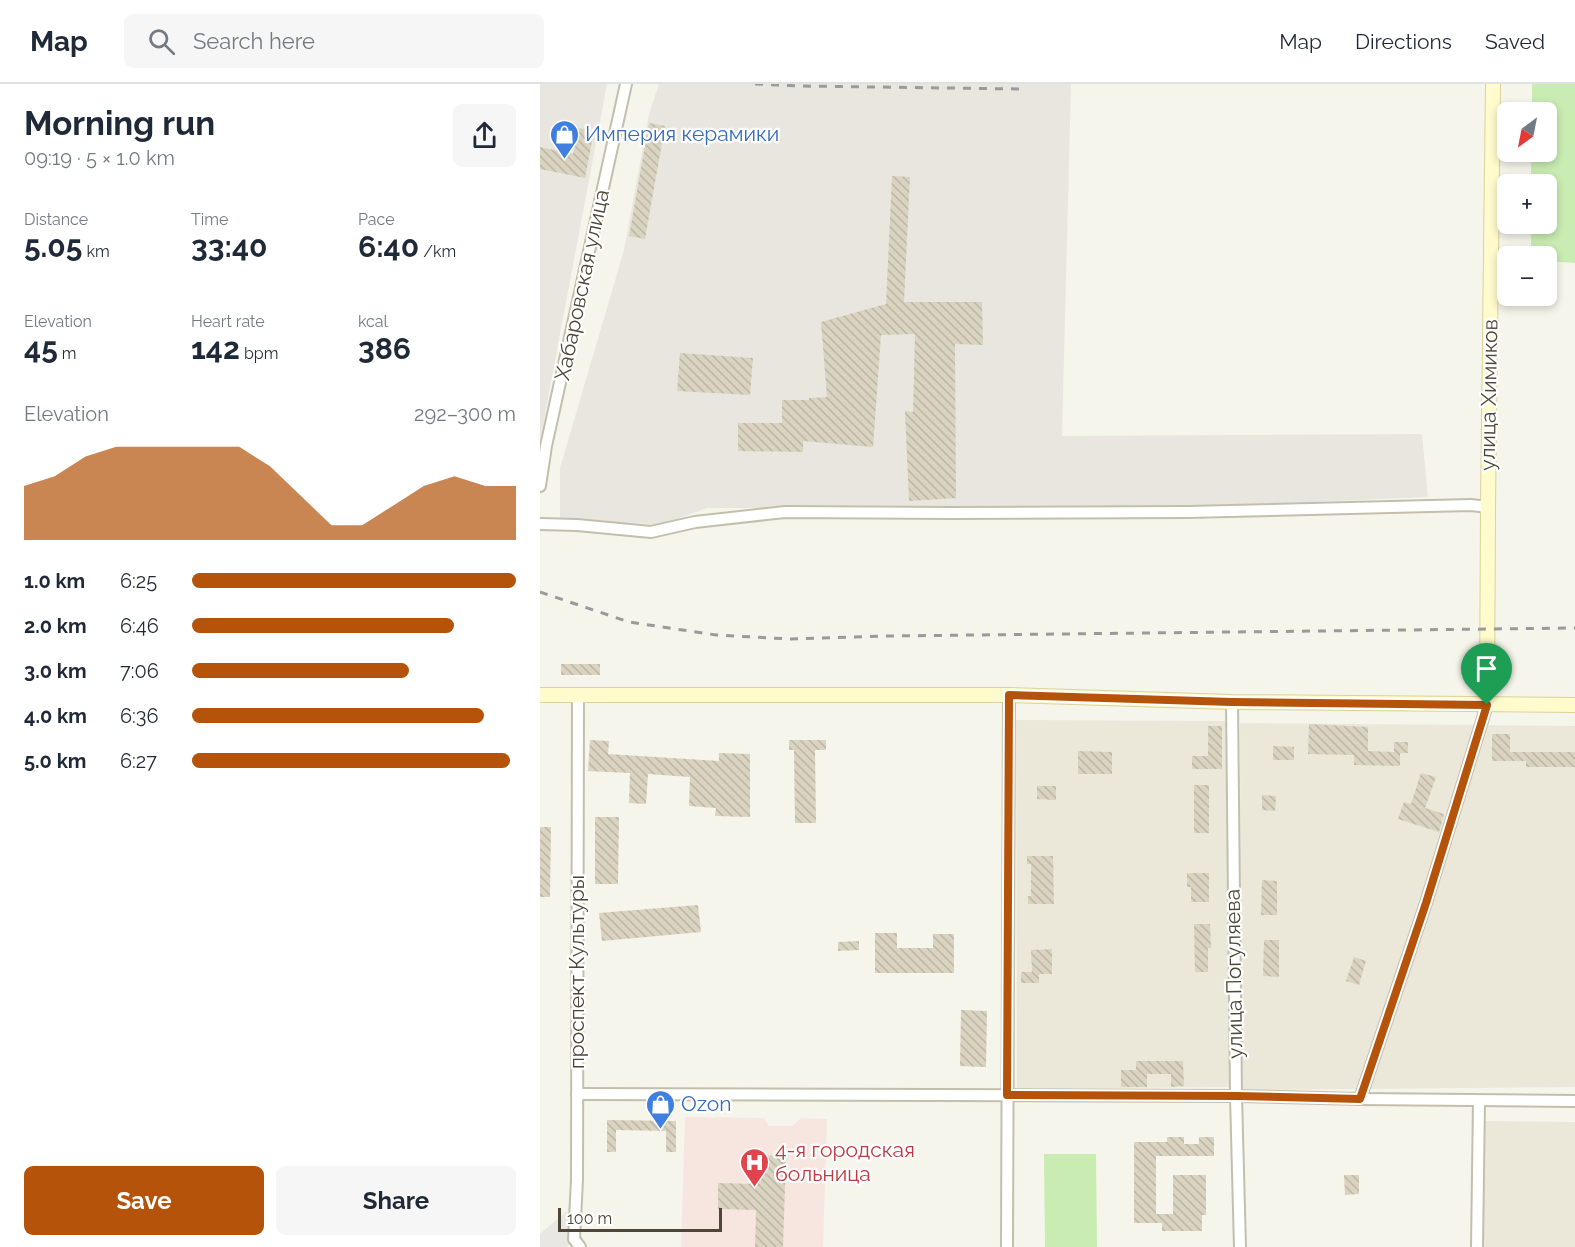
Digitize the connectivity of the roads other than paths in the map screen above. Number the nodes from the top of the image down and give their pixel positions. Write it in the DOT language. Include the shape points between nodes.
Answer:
graph roads {
  1 [pos="626,84"];
  2 [pos="1492,84"];
  3 [pos="540,486"];
  4 [pos="1488,507"];
  5 [pos="540,524"];
  6 [pos="540,695"];
  7 [pos="578,695"];
  8 [pos="1009,695"];
  9 [pos="1232,702"];
  10 [pos="1487,705"];
  11 [pos="1575,705"];
  12 [pos="577,1094"];
  13 [pos="1007,1095"];
  14 [pos="1236,1096"];
  15 [pos="1360,1099"];
  16 [pos="1479,1101"];
  17 [pos="1575,1101"];
  18 [pos="580,1247"];
  19 [pos="1007,1247"];
  20 [pos="1240,1247"];
  21 [pos="1477,1247"];
  1 -- 3 [label="street, Хабаровская улица"];
  2 -- 4 [label="main road, улица Химиков"];
  4 -- 5 [label="street" via="785,512 695,522 651,532"];
  4 -- 10 [label="main road, улица Химиков"];
  6 -- 7 [label="main road"];
  7 -- 8 [label="main road"];
  7 -- 12 [label="street, проспект Культуры"];
  8 -- 9 [label="main road"];
  8 -- 13 [label="street"];
  9 -- 10 [label="main road"];
  9 -- 14 [label="street, улица Погуляева"];
  10 -- 11 [label="main road"];
  10 -- 15 [label="street"];
  12 -- 13 [label="street"];
  12 -- 18 [label="street, проспект Культуры" via="574,1239"];
  13 -- 14 [label="street"];
  13 -- 19 [label="street"];
  14 -- 15 [label="street"];
  14 -- 20 [label="street, улица Погуляева"];
  15 -- 16 [label="street"];
  16 -- 17 [label="street"];
  16 -- 21 [label="street"];
}
